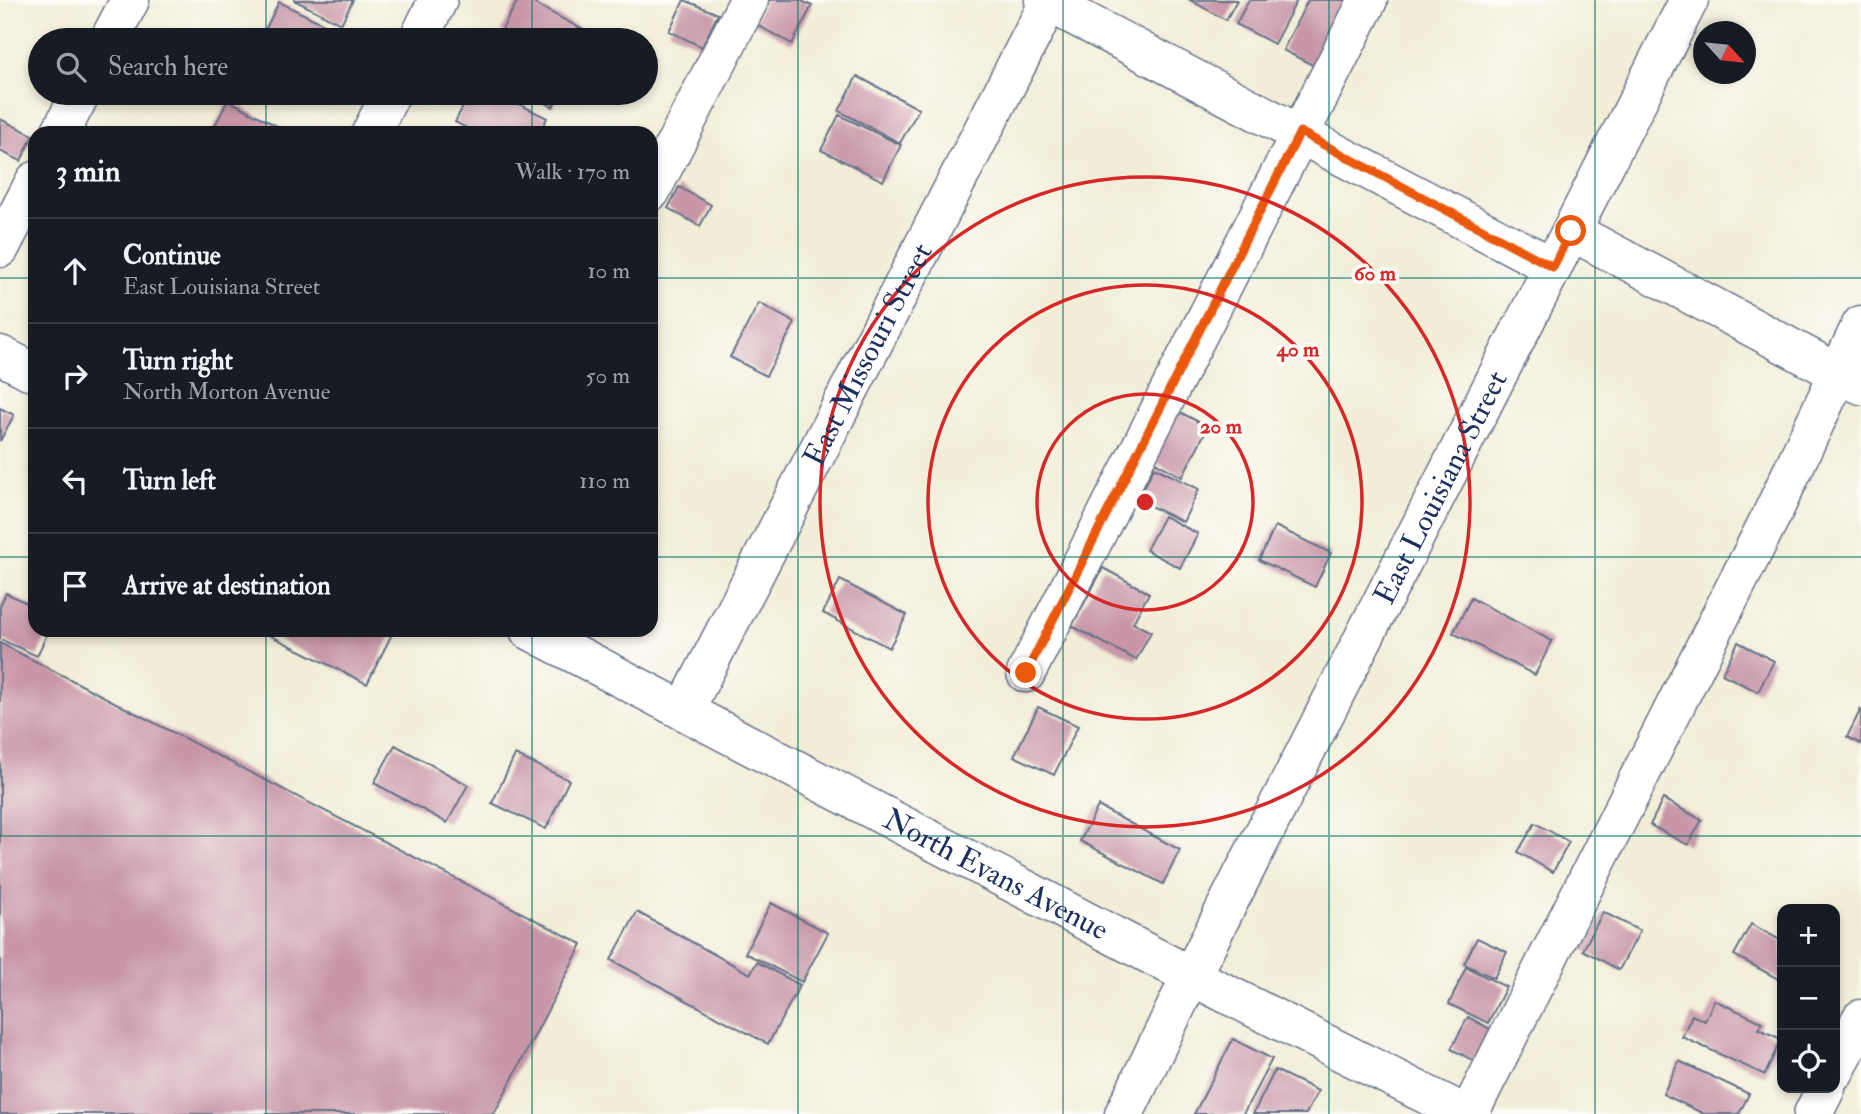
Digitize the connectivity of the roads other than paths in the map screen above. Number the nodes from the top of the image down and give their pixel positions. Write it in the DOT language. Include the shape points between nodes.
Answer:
graph roads {
  1 [pos="130,0"];
  2 [pos="438,0"];
  3 [pos="749,0"];
  4 [pos="1368,0"];
  5 [pos="1689,0"];
  6 [pos="1048,1"];
  7 [pos="115,28"];
  8 [pos="424,28"];
  9 [pos="75,105"];
  10 [pos="385,105"];
  11 [pos="64,126"];
  12 [pos="374,126"];
  13 [pos="1300,132"];
  14 [pos="658,177"];
  15 [pos="28,194"];
  16 [pos="1571,231"];
  17 [pos="0,248"];
  18 [pos="1553,267"];
  19 [pos="1861,326"];
  20 [pos="0,355"];
  21 [pos="28,369"];
  22 [pos="1849,379"];
  23 [pos="542,637"];
  24 [pos="1026,673"];
  25 [pos="684,711"];
  26 [pos="1191,976"];
  27 [pos="1861,1019"];
  28 [pos="1840,1061"];
  29 [pos="1824,1093"];
  30 [pos="1124,1114"];
  31 [pos="1467,1114"];
  32 [pos="1813,1114"];
  1 -- 7 [label="street"];
  2 -- 8 [label="street"];
  3 -- 14 [label="street"];
  4 -- 13 [label="street"];
  5 -- 16 [label="street, East Louisiana Street"];
  6 -- 13 [label="street"];
  6 -- 25 [label="street, East Missouri Street"];
  9 -- 11 [label="street"];
  10 -- 12 [label="street"];
  13 -- 18 [label="street"];
  13 -- 24 [label="street"];
  15 -- 17 [label="street"];
  16 -- 18 [label="street, East Louisiana Street"];
  16 -- 22 [label="street"];
  18 -- 26 [label="street, East Louisiana Street"];
  19 -- 22 [label="street"];
  20 -- 21 [label="street"];
  22 -- 31 [label="street" via="1774,510"];
  23 -- 25 [label="street, North Evans Avenue"];
  25 -- 26 [label="street, North Evans Avenue"];
  26 -- 30 [label="street, East Louisiana Street"];
  26 -- 31 [label="street, North Evans Avenue"];
  27 -- 28 [label="street"];
  29 -- 32 [label="street"];
}
